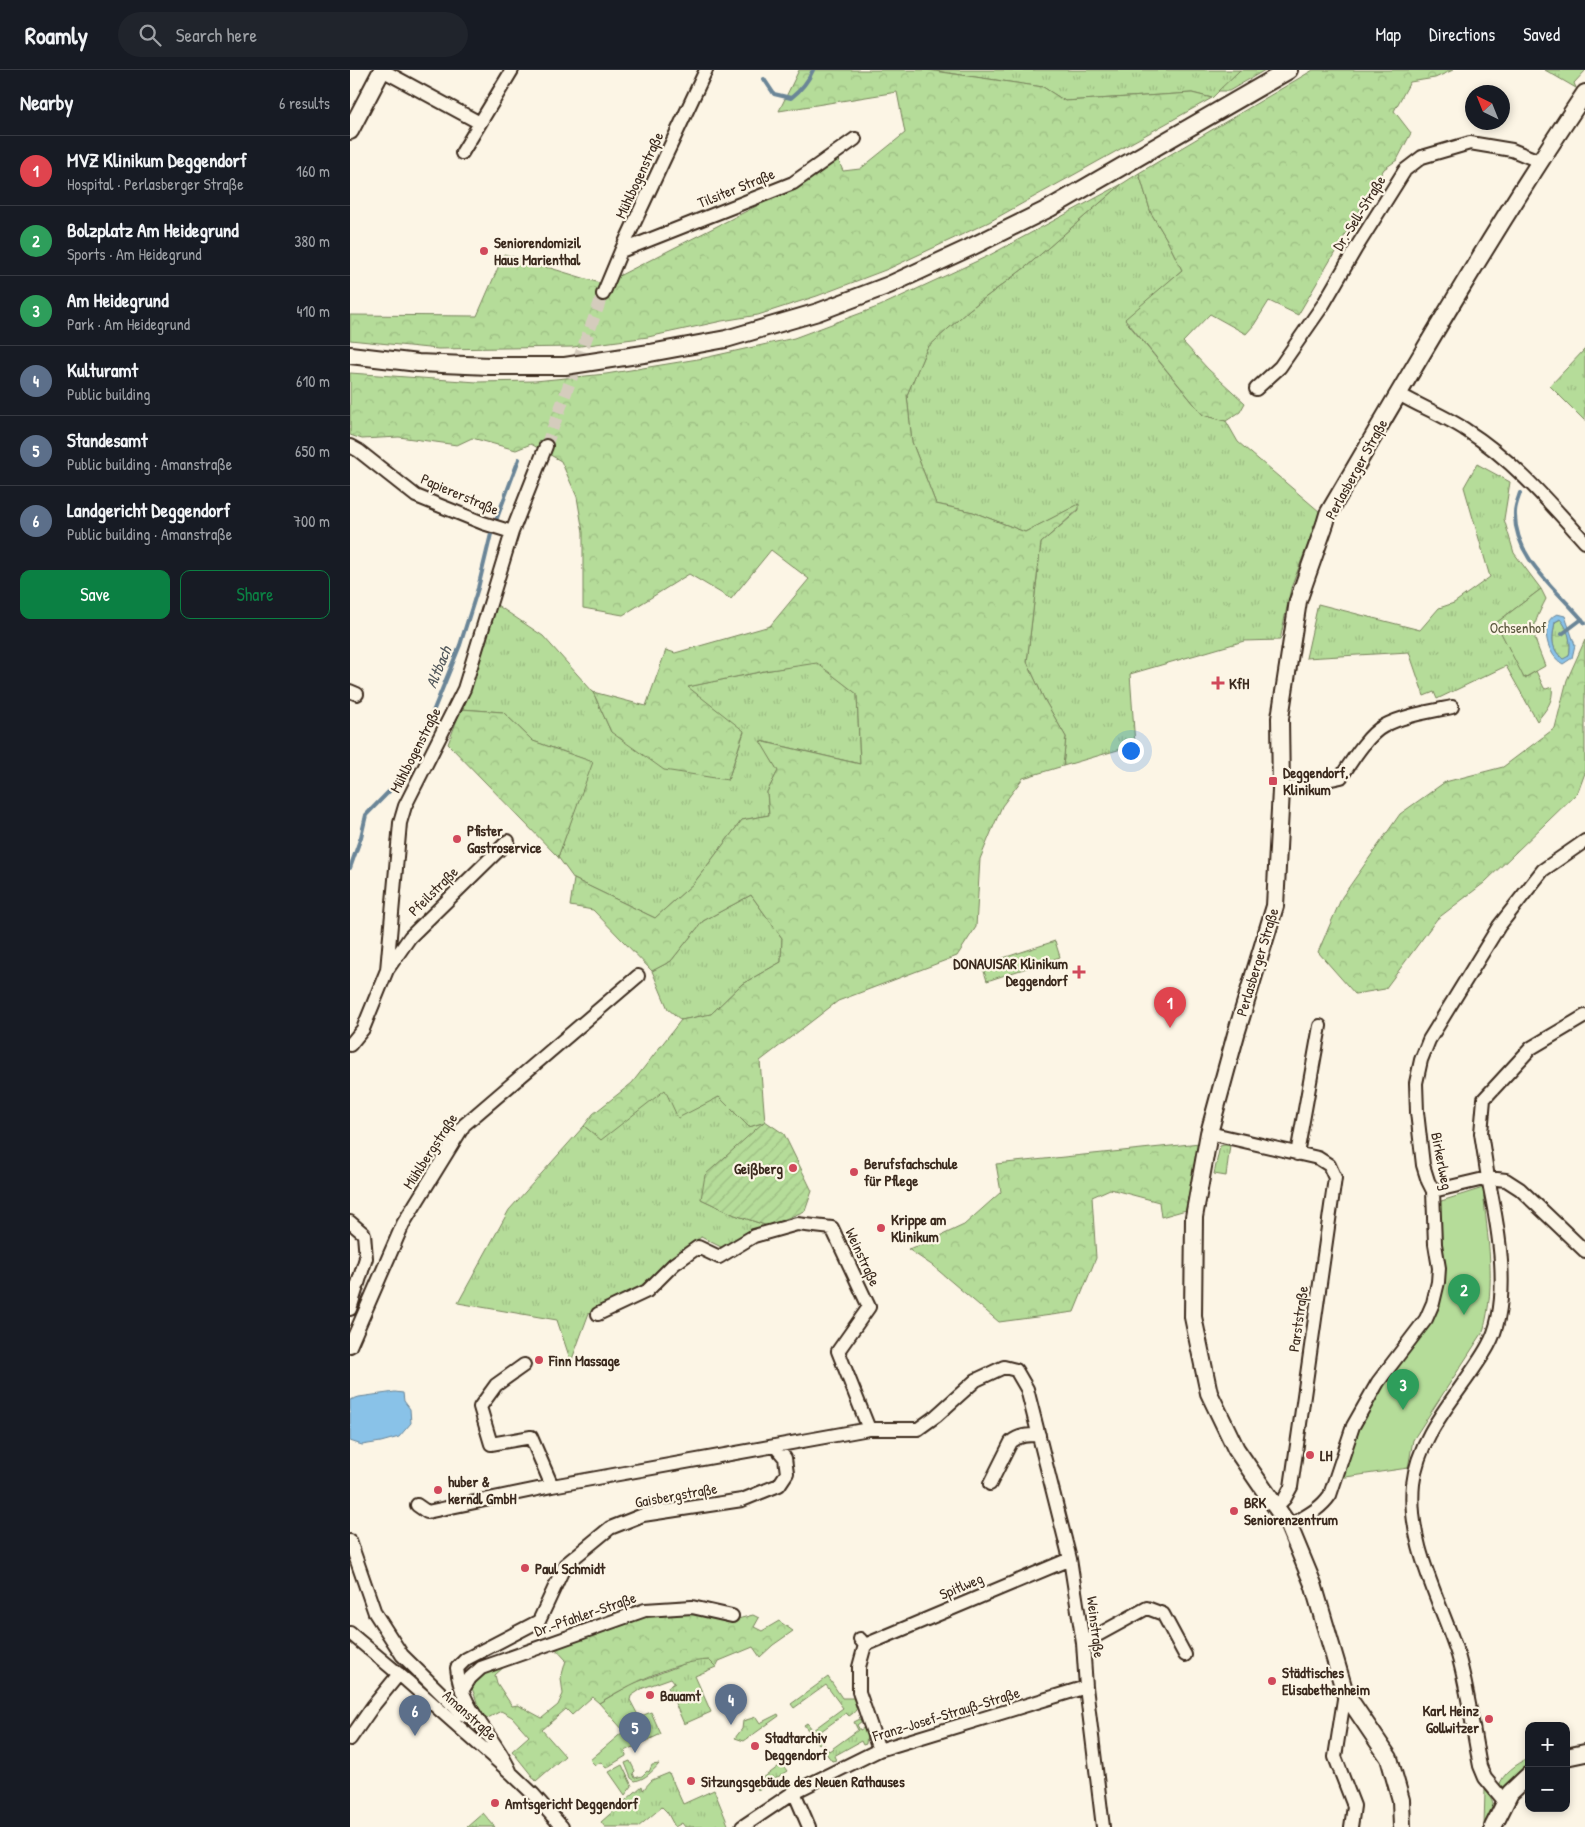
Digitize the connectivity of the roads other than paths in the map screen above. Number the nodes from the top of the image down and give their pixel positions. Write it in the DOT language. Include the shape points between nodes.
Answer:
graph roads {
  1 [pos="382,70"];
  2 [pos="512,70"];
  3 [pos="706,70"];
  4 [pos="1289,70"];
  5 [pos="1585,93"];
  6 [pos="480,123"];
  7 [pos="350,131"];
  8 [pos="854,139"];
  9 [pos="462,152"];
  10 [pos="1540,161"];
  11 [pos="621,251"];
  12 [pos="603,294"];
  13 [pos="350,355"];
  14 [pos="1256,389"];
  15 [pos="1399,394"];
  16 [pos="350,446"];
  17 [pos="546,446"];
  18 [pos="512,532"];
  19 [pos="1585,542"];
  20 [pos="1452,707"];
  21 [pos="1282,790"];
  22 [pos="1585,841"];
  23 [pos="508,842"];
  24 [pos="387,970"];
  25 [pos="638,976"];
  26 [pos="1585,1016"];
  27 [pos="1320,1026"];
  28 [pos="350,1045"];
  29 [pos="1209,1133"];
  30 [pos="1297,1154"];
  31 [pos="1488,1178"];
  32 [pos="1433,1191"];
  33 [pos="350,1222"];
  34 [pos="1585,1251"];
  35 [pos="350,1309"];
  36 [pos="598,1314"];
  37 [pos="350,1346"];
  38 [pos="524,1366"];
  39 [pos="869,1429"];
  40 [pos="1039,1435"];
  41 [pos="775,1446"];
  42 [pos="990,1484"];
  43 [pos="552,1486"];
  44 [pos="417,1505"];
  45 [pos="1276,1507"];
  46 [pos="1289,1526"];
  47 [pos="350,1541"];
  48 [pos="1070,1559"];
  49 [pos="732,1616"];
  50 [pos="350,1633"];
  51 [pos="1083,1643"];
  52 [pos="1185,1655"];
  53 [pos="399,1674"];
  54 [pos="1086,1687"];
  55 [pos="462,1691"];
  56 [pos="1345,1693"];
  57 [pos="477,1720"];
  58 [pos="350,1739"];
  59 [pos="879,1750"];
  60 [pos="1585,1754"];
  61 [pos="1570,1756"];
  62 [pos="511,1773"];
  63 [pos="1525,1779"];
  64 [pos="794,1792"];
  65 [pos="1504,1802"];
  66 [pos="562,1827"];
  67 [pos="742,1827"];
  68 [pos="809,1827"];
  69 [pos="1102,1827"];
  70 [pos="1351,1827"];
  71 [pos="1402,1827"];
  72 [pos="1493,1827"];
  1 -- 6 [label="street"];
  1 -- 7 [label="street"];
  2 -- 6 [label="street"];
  3 -- 11 [label="street, Mühlbogenstraße"];
  4 -- 13 [label="street" via="1050,208 889,285 818,312 726,339 565,366 418,363"];
  5 -- 10 [label="street, Perlasberger Straße"];
  6 -- 9 [label="street"];
  8 -- 11 [label="street, Tilsiter Straße" via="793,182"];
  10 -- 14 [label="street, Dr.-Sell-Straße" via="1512,150 1470,143 1422,157 1405,170 1323,305 1280,367"];
  10 -- 15 [label="street, Perlasberger Straße"];
  11 -- 12 [label="street, Mühlbogenstraße"];
  15 -- 19 [label="street" via="1466,430 1503,458"];
  15 -- 21 [label="street, Perlasberger Straße" via="1328,514 1298,602 1280,718"];
  16 -- 18 [label="street, Papiererstraße" via="416,496"];
  17 -- 18 [label="street, Mühlbogenstraße"];
  18 -- 24 [label="street, Mühlbogenstraße" via="464,689 405,806 400,823"];
  20 -- 21 [label="street" via="1424,712 1383,726 1360,749 1341,777"];
  21 -- 29 [label="street, Perlasberger Straße" via="1275,906"];
  22 -- 32 [label="street, Birkerlweg" via="1543,870 1499,926 1428,1040 1416,1083 1423,1165"];
  23 -- 24 [label="street, Pfeilstraße" via="410,937"];
  24 -- 28 [label="street, Mühlbogenstraße" via="363,1029"];
  25 -- 37 [label="street, Mühlbergstraße" via="464,1124 403,1224"];
  26 -- 31 [label="street" via="1531,1048 1484,1099 1481,1134"];
  27 -- 30 [label="street"];
  29 -- 30 [label="street, Parststraße"];
  29 -- 45 [label="street, Perlasberger Straße" via="1194,1217 1194,1316 1209,1393 1236,1449"];
  30 -- 45 [label="street, Parststraße" via="1318,1158 1329,1165 1335,1178 1291,1487"];
  31 -- 32 [label="street"];
  31 -- 34 [label="street" via="1506,1180 1520,1189"];
  31 -- 65 [label="street" via="1501,1267 1500,1307 1489,1344 1436,1423 1421,1452 1414,1481 1413,1513 1420,1549 1458,1656 1480,1766"];
  32 -- 46 [label="street, Birkerlweg" via="1439,1268 1433,1303 1426,1318 1371,1392 1353,1426 1330,1495 1324,1504"];
  33 -- 35 [label="street" via="364,1234 366,1258"];
  36 -- 39 [label="street, Weinstraße" via="647,1291 674,1264 698,1247 719,1257 754,1236 797,1224 832,1228 869,1307 838,1351"];
  38 -- 43 [label="street" via="496,1385 480,1407 491,1444 532,1437"];
  39 -- 40 [label="street, Weinstraße" via="918,1429 976,1380 1004,1367 1016,1370 1027,1389"];
  39 -- 41 [label="street, Weinstraße"];
  40 -- 42 [label="street" via="1015,1438"];
  40 -- 48 [label="street, Weinstraße"];
  41 -- 43 [label="street, Gaisbergstraße"];
  41 -- 55 [label="street, Gaisbergstraße" via="785,1458 787,1473 779,1485 742,1500 643,1515 610,1528 565,1565 539,1621 466,1659 457,1668"];
  43 -- 44 [label="street, Gaisbergstraße" via="427,1512"];
  45 -- 46 [label="street, Perlasberger Straße"];
  46 -- 56 [label="street, Perlasberger Straße" via="1313,1584"];
  47 -- 57 [label="street" via="376,1613 402,1655 462,1714"];
  48 -- 51 [label="street, Weinstraße"];
  48 -- 59 [label="street, Spitlweg" via="863,1642 859,1692"];
  49 -- 55 [label="street, Dr.-Pfahler-Straße" via="692,1607 645,1610 481,1668"];
  50 -- 53 [label="street, Amanstraße"];
  51 -- 52 [label="street" via="1147,1608 1163,1614"];
  51 -- 54 [label="street, Weinstraße"];
  53 -- 58 [label="street"];
  53 -- 62 [label="street, Amanstraße"];
  54 -- 59 [label="street, Franz-Josef-Strauß-Straße"];
  54 -- 69 [label="street, Weinstraße"];
  55 -- 57 [label="street, Gaisbergstraße"];
  56 -- 70 [label="street" via="1335,1757 1354,1806"];
  56 -- 71 [label="street, Perlasberger Straße" via="1389,1758 1401,1800"];
  57 -- 62 [label="street, Gaisbergstraße" via="504,1756"];
  59 -- 64 [label="street, Franz-Josef-Strauß-Straße"];
  60 -- 61 [label="street"];
  62 -- 66 [label="street, Amanstraße"];
  63 -- 65 [label="street"];
  64 -- 67 [label="street, Franz-Josef-Strauß-Straße"];
  64 -- 68 [label="street"];
  65 -- 72 [label="street"];
}
